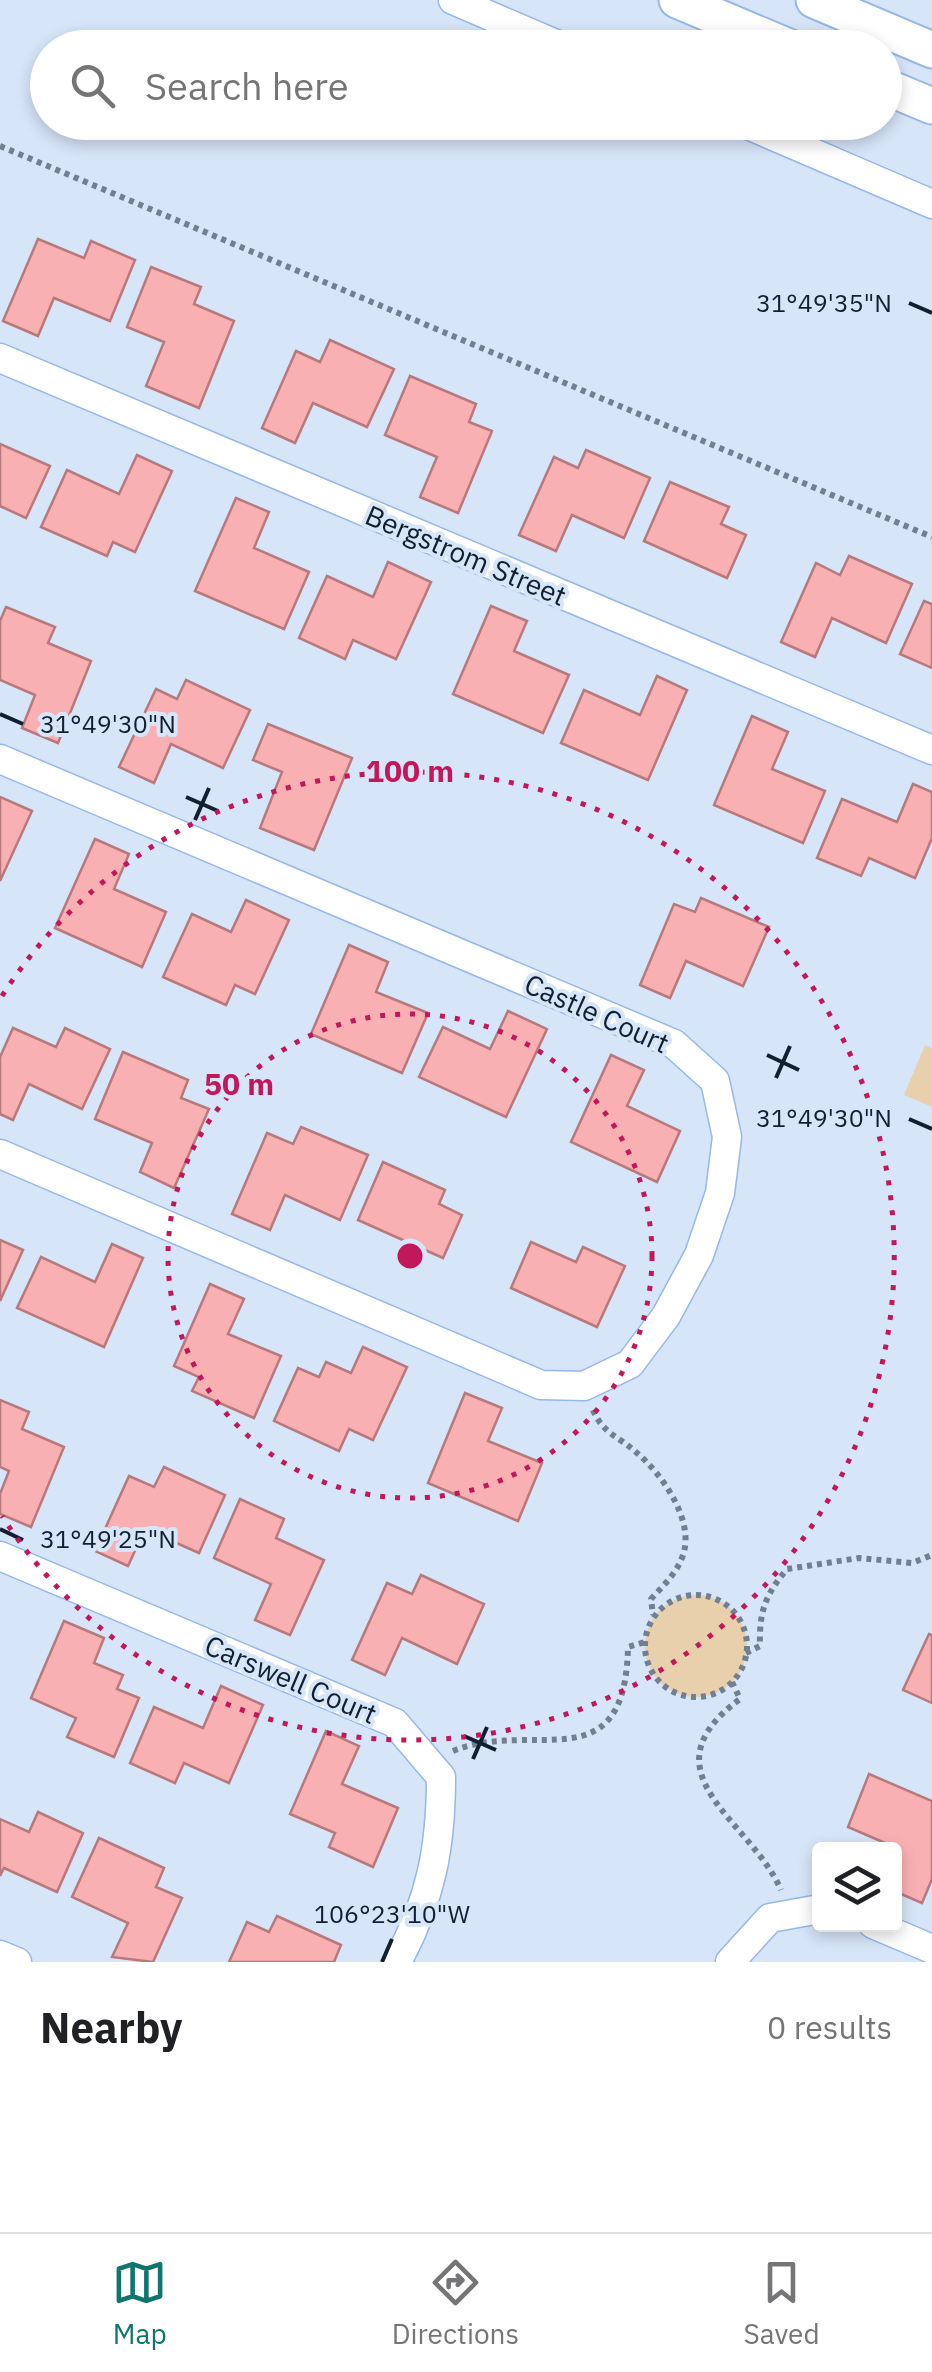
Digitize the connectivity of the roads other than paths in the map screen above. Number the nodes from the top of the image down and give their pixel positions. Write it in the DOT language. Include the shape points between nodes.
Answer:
graph roads {
  1 [pos="453,0"];
  2 [pos="677,0"];
  3 [pos="814,0"];
  4 [pos="523,30"];
  5 [pos="748,30"];
  6 [pos="885,30"];
  7 [pos="902,37"];
  8 [pos="932,50"];
  9 [pos="902,94"];
  10 [pos="932,106"];
  11 [pos="783,140"];
  12 [pos="932,204"];
  13 [pos="0,358"];
  14 [pos="932,750"];
  15 [pos="0,759"];
  16 [pos="0,1154"];
  17 [pos="0,1556"];
  18 [pos="806,1912"];
  19 [pos="890,1932"];
  20 [pos="932,1950"];
  21 [pos="0,1955"];
  22 [pos="17,1962"];
  23 [pos="397,1962"];
  24 [pos="730,1962"];
  1 -- 4 [label="street"];
  2 -- 5 [label="street"];
  3 -- 6 [label="street"];
  7 -- 8 [label="street"];
  9 -- 10 [label="street"];
  11 -- 12 [label="street"];
  13 -- 14 [label="street, Bergstrom Street"];
  15 -- 16 [label="street, Castle Court" via="674,1044 714,1081 727,1137 720,1193 700,1256 666,1316 630,1364 584,1386 541,1384"];
  17 -- 23 [label="street, Carswell Court" via="395,1724 441,1778 440,1842 416,1928"];
  18 -- 24 [label="street" via="770,1918"];
  19 -- 20 [label="street"];
  21 -- 22 [label="street"];
}
